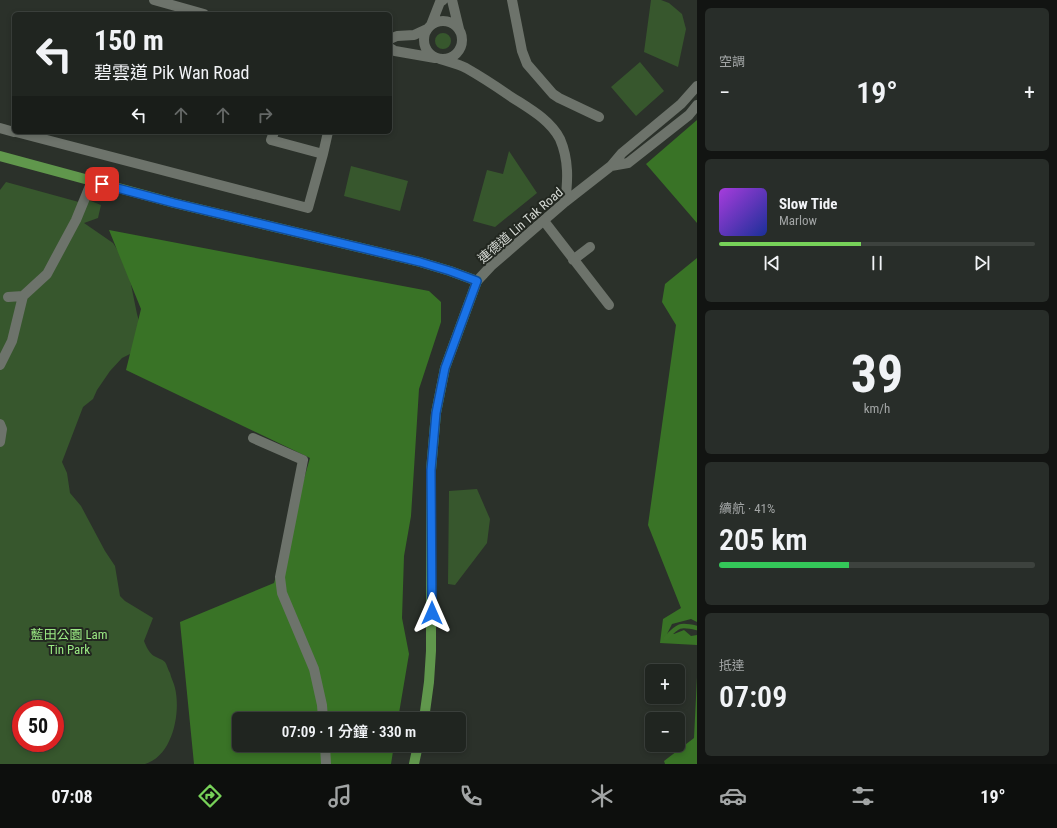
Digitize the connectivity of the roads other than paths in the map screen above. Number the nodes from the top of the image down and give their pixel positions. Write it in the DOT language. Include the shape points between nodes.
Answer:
graph roads {
  1 [pos="154,0"];
  2 [pos="442,0"];
  3 [pos="452,0"];
  4 [pos="512,0"];
  5 [pos="197,12"];
  6 [pos="429,27"];
  7 [pos="459,29"];
  8 [pos="392,38"];
  9 [pos="392,49"];
  10 [pos="437,58"];
  11 [pos="697,86"];
  12 [pos="697,105"];
  13 [pos="599,116"];
  14 [pos="0,128"];
  15 [pos="12,131"];
  16 [pos="23,134"];
  17 [pos="273,134"];
  18 [pos="328,134"];
  19 [pos="323,154"];
  20 [pos="0,156"];
  21 [pos="611,166"];
  22 [pos="92,181"];
  23 [pos="565,202"];
  24 [pos="544,221"];
  25 [pos="590,247"];
  26 [pos="573,260"];
  27 [pos="477,281"];
  28 [pos="23,296"];
  29 [pos="8,297"];
  30 [pos="609,305"];
  31 [pos="0,365"];
  32 [pos="0,424"];
  33 [pos="253,438"];
  34 [pos="0,442"];
  35 [pos="322,712"];
  36 [pos="425,712"];
  37 [pos="325,752"];
  38 [pos="417,752"];
  39 [pos="326,764"];
  40 [pos="414,764"];
  1 -- 5 [label="street"];
  2 -- 6 [label="street"];
  3 -- 7 [label="street"];
  4 -- 13 [label="street" via="527,64 553,94"];
  6 -- 7 [label="street" via="437,22 449,22"];
  6 -- 8 [label="street" via="414,35"];
  6 -- 10 [label="street" via="424,35 424,46"];
  7 -- 10 [label="street" via="462,40 459,51 451,58"];
  9 -- 10 [label="street"];
  10 -- 23 [label="street" via="466,68 536,113 548,124 559,139 566,158 568,179"];
  11 -- 21 [label="street, 連德道 Lin Tak Road" via="681,104 622,153"];
  12 -- 21 [label="street, 連德道 Lin Tak Road" via="689,115 628,163"];
  14 -- 15 [label="street"];
  16 -- 19 [label="street" via="308,208"];
  17 -- 19 [label="street" via="271,140"];
  18 -- 19 [label="street"];
  20 -- 22 [label="main road"];
  21 -- 23 [label="street, 連德道 Lin Tak Road"];
  22 -- 27 [label="main road" via="420,262"];
  22 -- 28 [label="street" via="76,220 47,274"];
  23 -- 24 [label="street, 連德道 Lin Tak Road"];
  24 -- 26 [label="street"];
  24 -- 27 [label="street, 連德道 Lin Tak Road"];
  25 -- 26 [label="street"];
  26 -- 30 [label="street"];
  27 -- 36 [label="main road, 連德道 Lin Tak Road" via="445,368 436,413 431,470 431,651"];
  28 -- 29 [label="street"];
  28 -- 31 [label="street" via="12,341"];
  32 -- 34 [label="street"];
  33 -- 35 [label="street" via="303,460 280,577 282,593 314,669"];
  37 -- 39 [label="street"];
  38 -- 40 [label="main road"];
}
